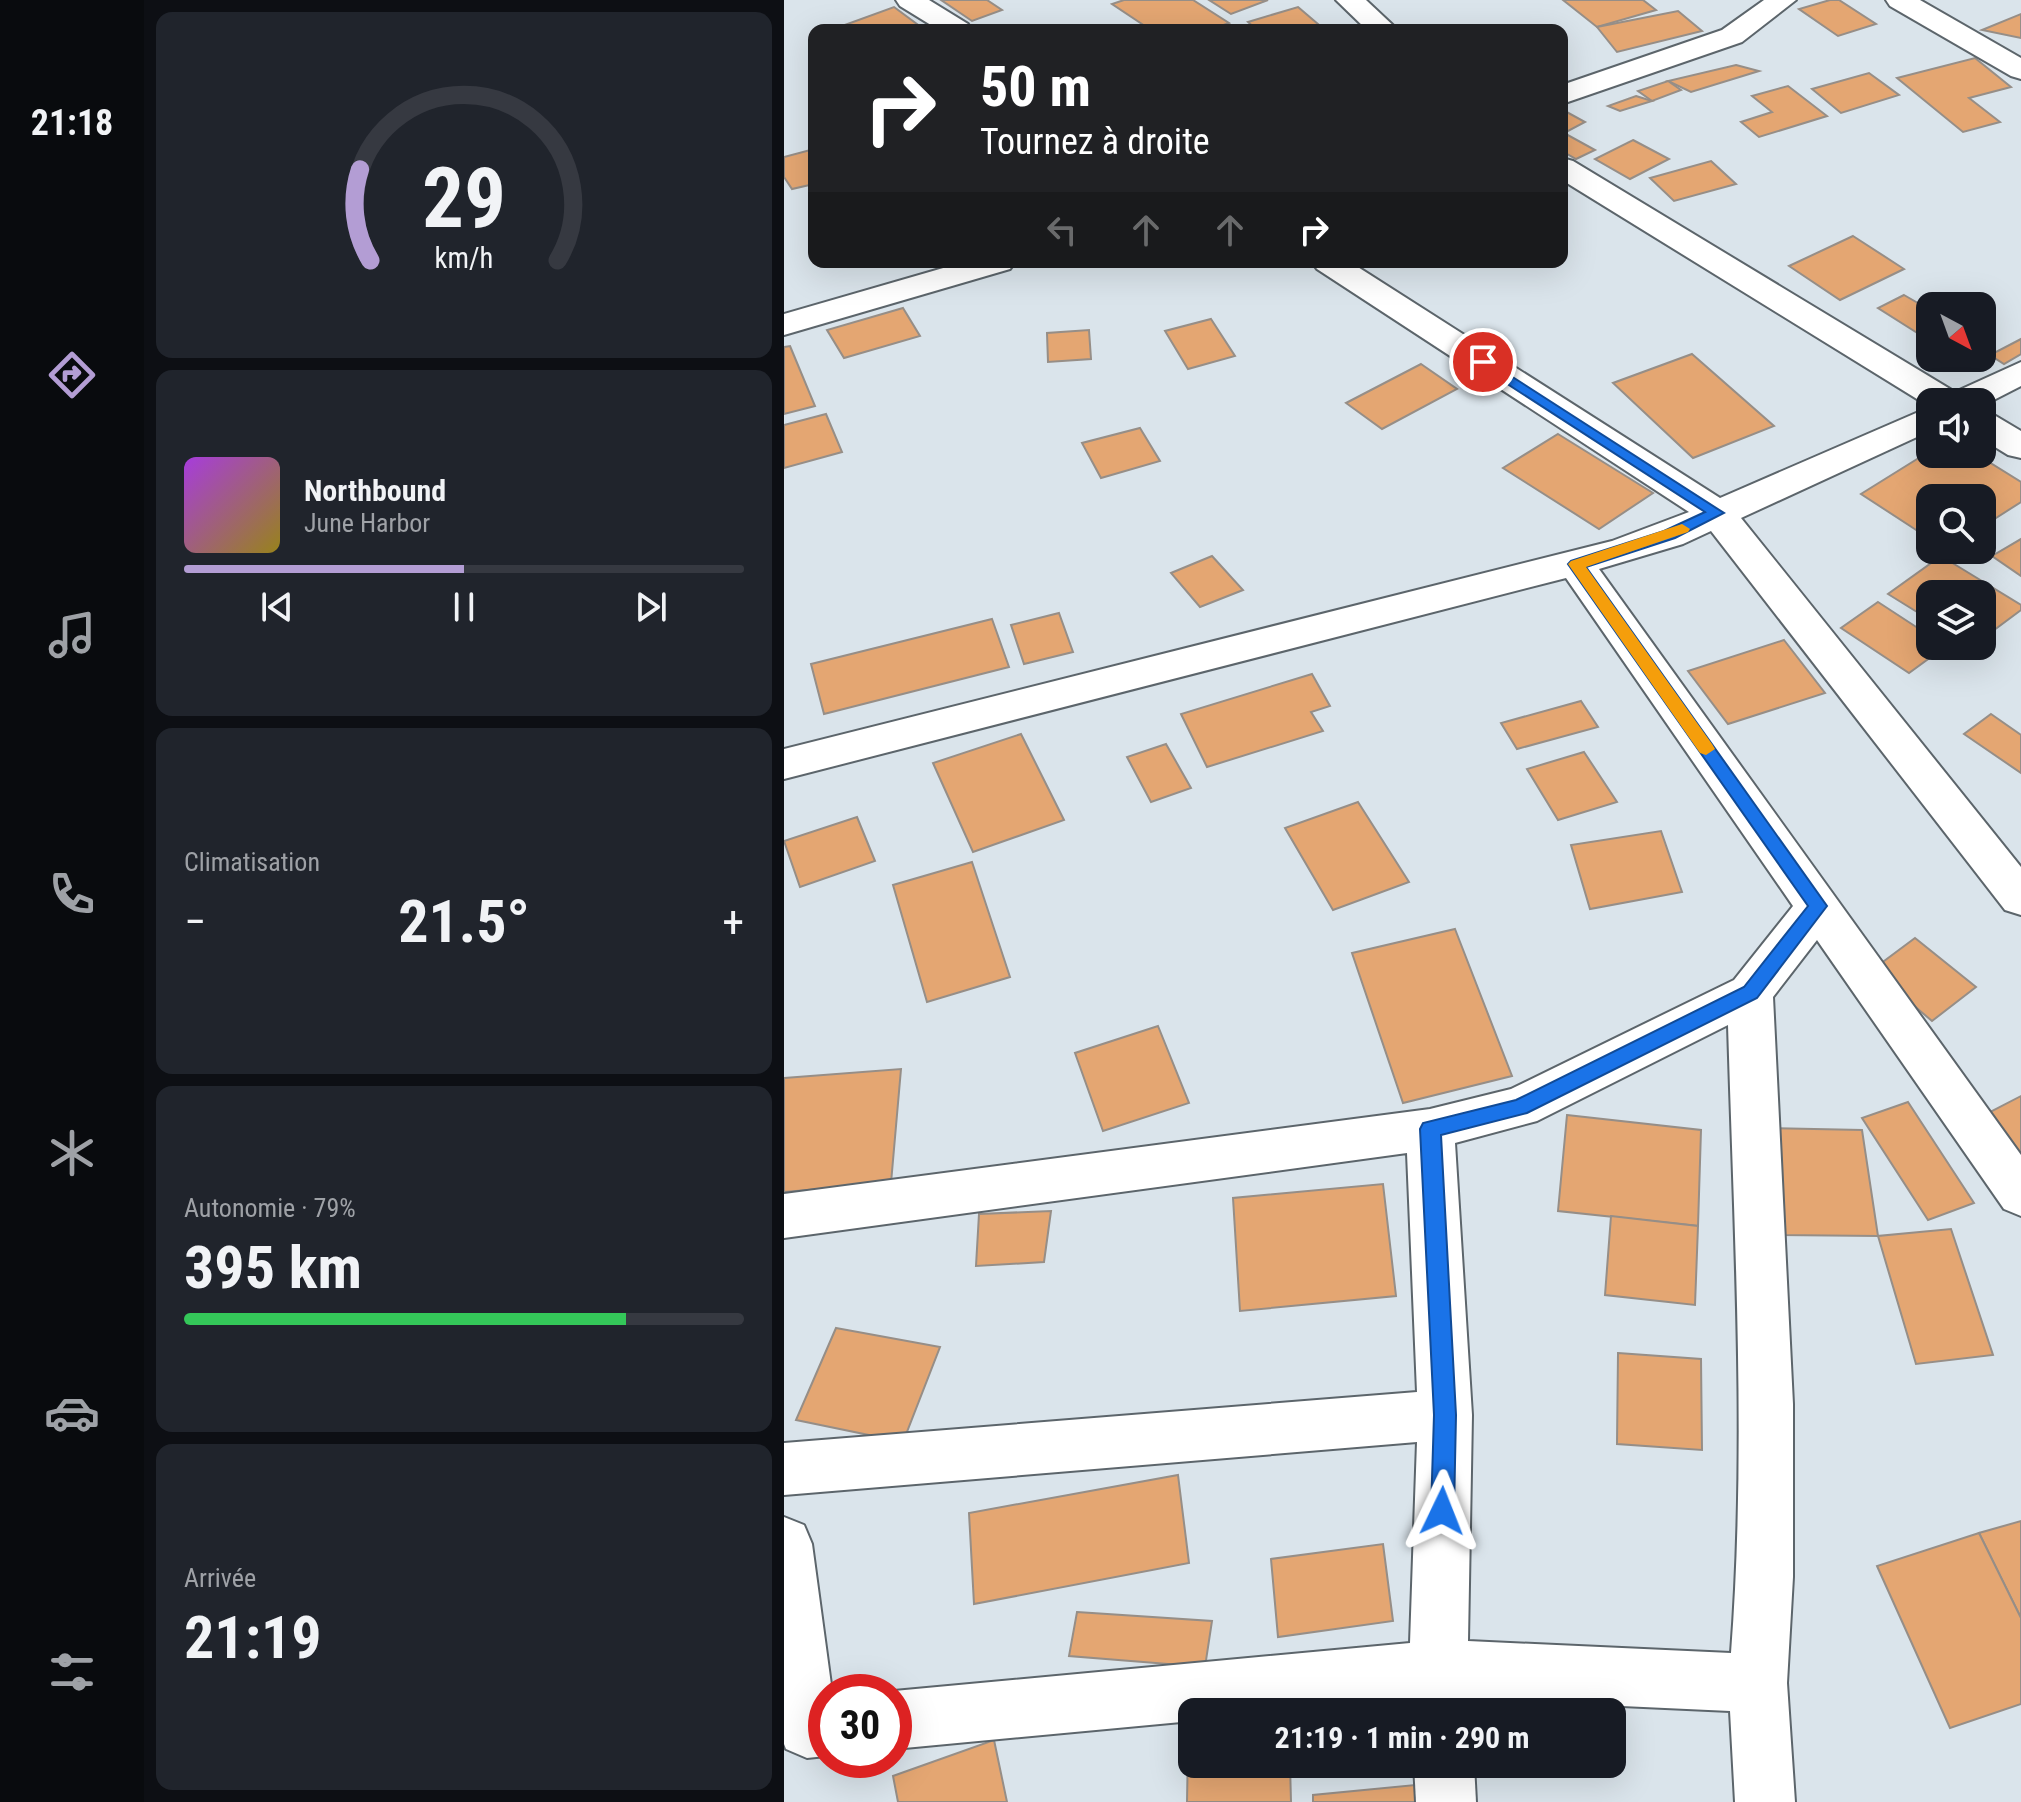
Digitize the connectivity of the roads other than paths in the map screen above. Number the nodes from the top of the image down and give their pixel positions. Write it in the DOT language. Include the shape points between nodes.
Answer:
graph roads {
  1 [pos="910,0"];
  2 [pos="1350,0"];
  3 [pos="1782,0"];
  4 [pos="1900,0"];
  5 [pos="948,24"];
  6 [pos="1377,24"];
  7 [pos="2021,70"];
  8 [pos="1568,93"];
  9 [pos="1568,171"];
  10 [pos="979,268"];
  11 [pos="1337,268"];
  12 [pos="784,325"];
  13 [pos="2021,372"];
  14 [pos="1924,388"];
  15 [pos="1990,388"];
  16 [pos="1916,424"];
  17 [pos="1996,432"];
  18 [pos="2021,447"];
  19 [pos="1717,513"];
  20 [pos="1576,564"];
  21 [pos="784,764"];
  22 [pos="2021,898"];
  23 [pos="1818,906"];
  24 [pos="1750,993"];
  25 [pos="1430,1129"];
  26 [pos="2021,1194"];
  27 [pos="784,1216"];
  28 [pos="1445,1415"];
  29 [pos="784,1469"];
  30 [pos="784,1544"];
  31 [pos="1758,1683"];
  32 [pos="1439,1691"];
  33 [pos="912,1719"];
  34 [pos="808,1728"];
  35 [pos="1445,1778"];
  36 [pos="1446,1802"];
  37 [pos="1765,1802"];
  1 -- 5 [label="street"];
  2 -- 6 [label="street"];
  3 -- 8 [label="street" via="1732,36"];
  4 -- 7 [label="street"];
  9 -- 14 [label="street"];
  10 -- 12 [label="street"];
  11 -- 19 [label="street"];
  13 -- 15 [label="street"];
  16 -- 19 [label="street"];
  17 -- 18 [label="street"];
  19 -- 20 [label="street" via="1670,535"];
  19 -- 22 [label="street"];
  20 -- 21 [label="street"];
  20 -- 23 [label="street"];
  23 -- 24 [label="street"];
  23 -- 26 [label="street"];
  24 -- 25 [label="street" via="1520,1107"];
  24 -- 31 [label="street" via="1766,1404"];
  25 -- 27 [label="street"];
  25 -- 28 [label="street"];
  28 -- 29 [label="street"];
  28 -- 32 [label="street"];
  30 -- 34 [label="street"];
  31 -- 32 [label="street"];
  31 -- 37 [label="street"];
  32 -- 33 [label="street"];
  35 -- 36 [label="street"];
}
